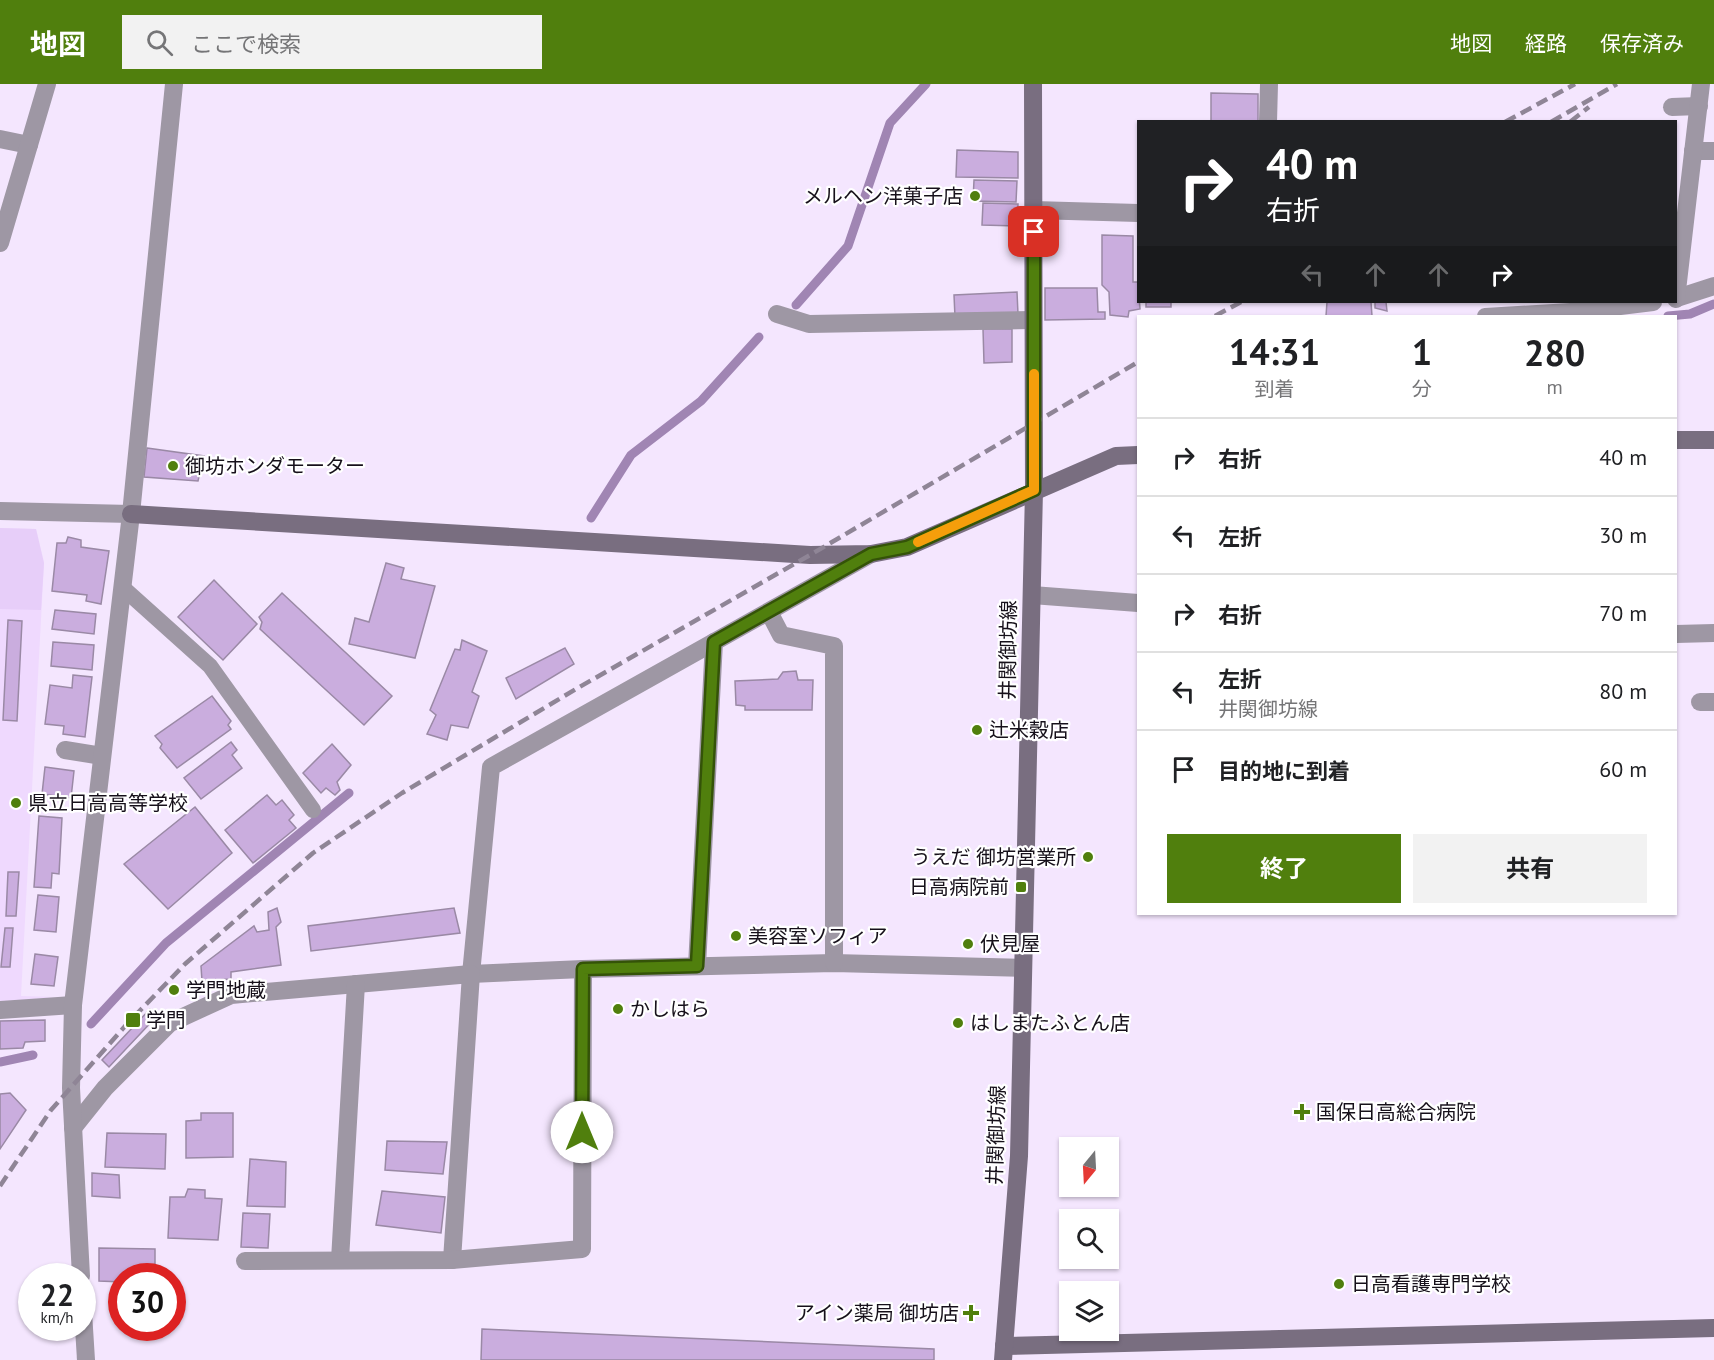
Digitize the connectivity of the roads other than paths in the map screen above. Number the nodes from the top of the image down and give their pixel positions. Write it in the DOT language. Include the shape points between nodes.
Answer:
graph roads {
  1 [pos="46,84"];
  2 [pos="174,84"];
  3 [pos="1034,84"];
  4 [pos="1269,84"];
  5 [pos="1701,84"];
  6 [pos="1698,106"];
  7 [pos="1672,107"];
  8 [pos="1268,120"];
  9 [pos="0,139"];
  10 [pos="28,145"];
  11 [pos="1694,151"];
  12 [pos="1714,151"];
  13 [pos="1683,178"];
  14 [pos="1034,210"];
  15 [pos="1137,213"];
  16 [pos="0,243"];
  17 [pos="1677,282"];
  18 [pos="1714,286"];
  19 [pos="1677,299"];
  20 [pos="1647,303"];
  21 [pos="1587,313"];
  22 [pos="777,314"];
  23 [pos="1519,315"];
  24 [pos="1034,320"];
  25 [pos="1677,440"];
  26 [pos="1714,440"];
  27 [pos="1137,455"];
  28 [pos="1034,490"];
  29 [pos="0,512"];
  30 [pos="131,514"];
  31 [pos="871,554"];
  32 [pos="122,587"];
  33 [pos="1032,595"];
  34 [pos="1137,603"];
  35 [pos="769,612"];
  36 [pos="1714,633"];
  37 [pos="1677,634"];
  38 [pos="714,642"];
  39 [pos="65,750"];
  40 [pos="102,756"];
  41 [pos="313,810"];
  42 [pos="834,963"];
  43 [pos="697,966"];
  44 [pos="1023,968"];
  45 [pos="583,969"];
  46 [pos="471,974"];
  47 [pos="356,984"];
  48 [pos="73,1005"];
  49 [pos="0,1010"];
  50 [pos="73,1128"];
  51 [pos="340,1260"];
  52 [pos="452,1260"];
  53 [pos="245,1261"];
  54 [pos="80,1263"];
  55 [pos="1714,1328"];
  56 [pos="85,1341"];
  57 [pos="1004,1353"];
  58 [pos="86,1360"];
  1 -- 10 [label="street"];
  2 -- 30 [label="street"];
  3 -- 14 [label="street, 井関御坊線"];
  4 -- 8 [label="street"];
  5 -- 6 [label="street"];
  6 -- 7 [label="street"];
  6 -- 11 [label="street"];
  9 -- 10 [label="street"];
  10 -- 16 [label="street"];
  11 -- 12 [label="street"];
  11 -- 13 [label="street"];
  13 -- 17 [label="street"];
  14 -- 15 [label="street"];
  14 -- 24 [label="street, 井関御坊線"];
  18 -- 19 [label="street"];
  20 -- 21 [label="street"];
  21 -- 23 [label="lane"];
  22 -- 24 [label="street" via="809,324"];
  24 -- 28 [label="street, 井関御坊線"];
  25 -- 26 [label="street"];
  27 -- 28 [label="street" via="1116,456"];
  28 -- 31 [label="street" via="907,547"];
  28 -- 33 [label="street, 井関御坊線"];
  29 -- 30 [label="street"];
  30 -- 31 [label="street" via="810,555"];
  30 -- 32 [label="street"];
  31 -- 35 [label="street"];
  32 -- 40 [label="street"];
  32 -- 41 [label="lane" via="210,666"];
  33 -- 34 [label="street"];
  33 -- 44 [label="street, 井関御坊線"];
  35 -- 38 [label="street"];
  35 -- 42 [label="street" via="782,635 834,646"];
  36 -- 37 [label="street"];
  38 -- 43 [label="street"];
  38 -- 46 [label="street" via="491,767"];
  39 -- 40 [label="street"];
  40 -- 48 [label="street"];
  42 -- 43 [label="street"];
  42 -- 44 [label="street"];
  43 -- 45 [label="street"];
  44 -- 57 [label="street, 井関御坊線" via="1019,1156"];
  45 -- 46 [label="street"];
  45 -- 52 [label="street" via="582,1249"];
  46 -- 47 [label="street"];
  46 -- 52 [label="street"];
  47 -- 50 [label="street" via="231,995 170,1023 105,1088"];
  47 -- 51 [label="street"];
  48 -- 49 [label="street"];
  48 -- 50 [label="street"];
  50 -- 54 [label="street"];
  51 -- 52 [label="street"];
  51 -- 53 [label="street"];
  55 -- 57 [label="street"];
  56 -- 58 [label="street"];
}
